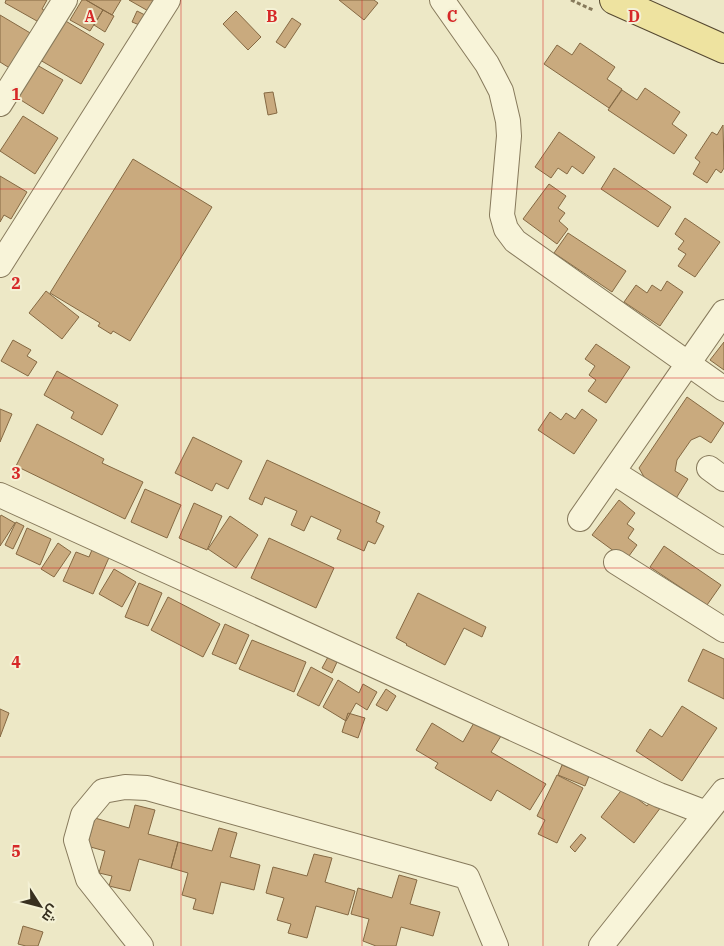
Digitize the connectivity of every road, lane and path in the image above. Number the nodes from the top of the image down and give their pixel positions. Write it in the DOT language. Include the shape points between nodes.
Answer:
graph roads {
  1 [pos="65,0"];
  2 [pos="168,0"];
  3 [pos="442,0"];
  4 [pos="614,0"];
  5 [pos="646,0"];
  6 [pos="724,35"];
  7 [pos="724,49"];
  8 [pos="0,104"];
  9 [pos="0,265"];
  10 [pos="724,312"];
  11 [pos="689,364"];
  12 [pos="724,389"];
  13 [pos="613,472"];
  14 [pos="0,495"];
  15 [pos="580,519"];
  16 [pos="724,542"];
  17 [pos="616,562"];
  18 [pos="724,630"];
  19 [pos="724,791"];
  20 [pos="706,813"];
  21 [pos="141,946"];
  22 [pos="496,946"];
  23 [pos="601,946"];
  1 -- 8 [label="street"];
  2 -- 9 [label="street"];
  3 -- 11 [label="street" via="495,77 506,106 509,136 502,214 506,229 515,241"];
  4 -- 7 [label="main road"];
  5 -- 6 [label="main road"];
  10 -- 11 [label="street"];
  11 -- 12 [label="street"];
  11 -- 13 [label="street"];
  13 -- 15 [label="street"];
  13 -- 16 [label="street"];
  14 -- 20 [label="street" via="659,795"];
  17 -- 18 [label="street"];
  19 -- 20 [label="street"];
  20 -- 23 [label="street"];
  21 -- 22 [label="street" via="88,879 76,840 82,815 103,791 125,787 147,788 467,877"];
}
